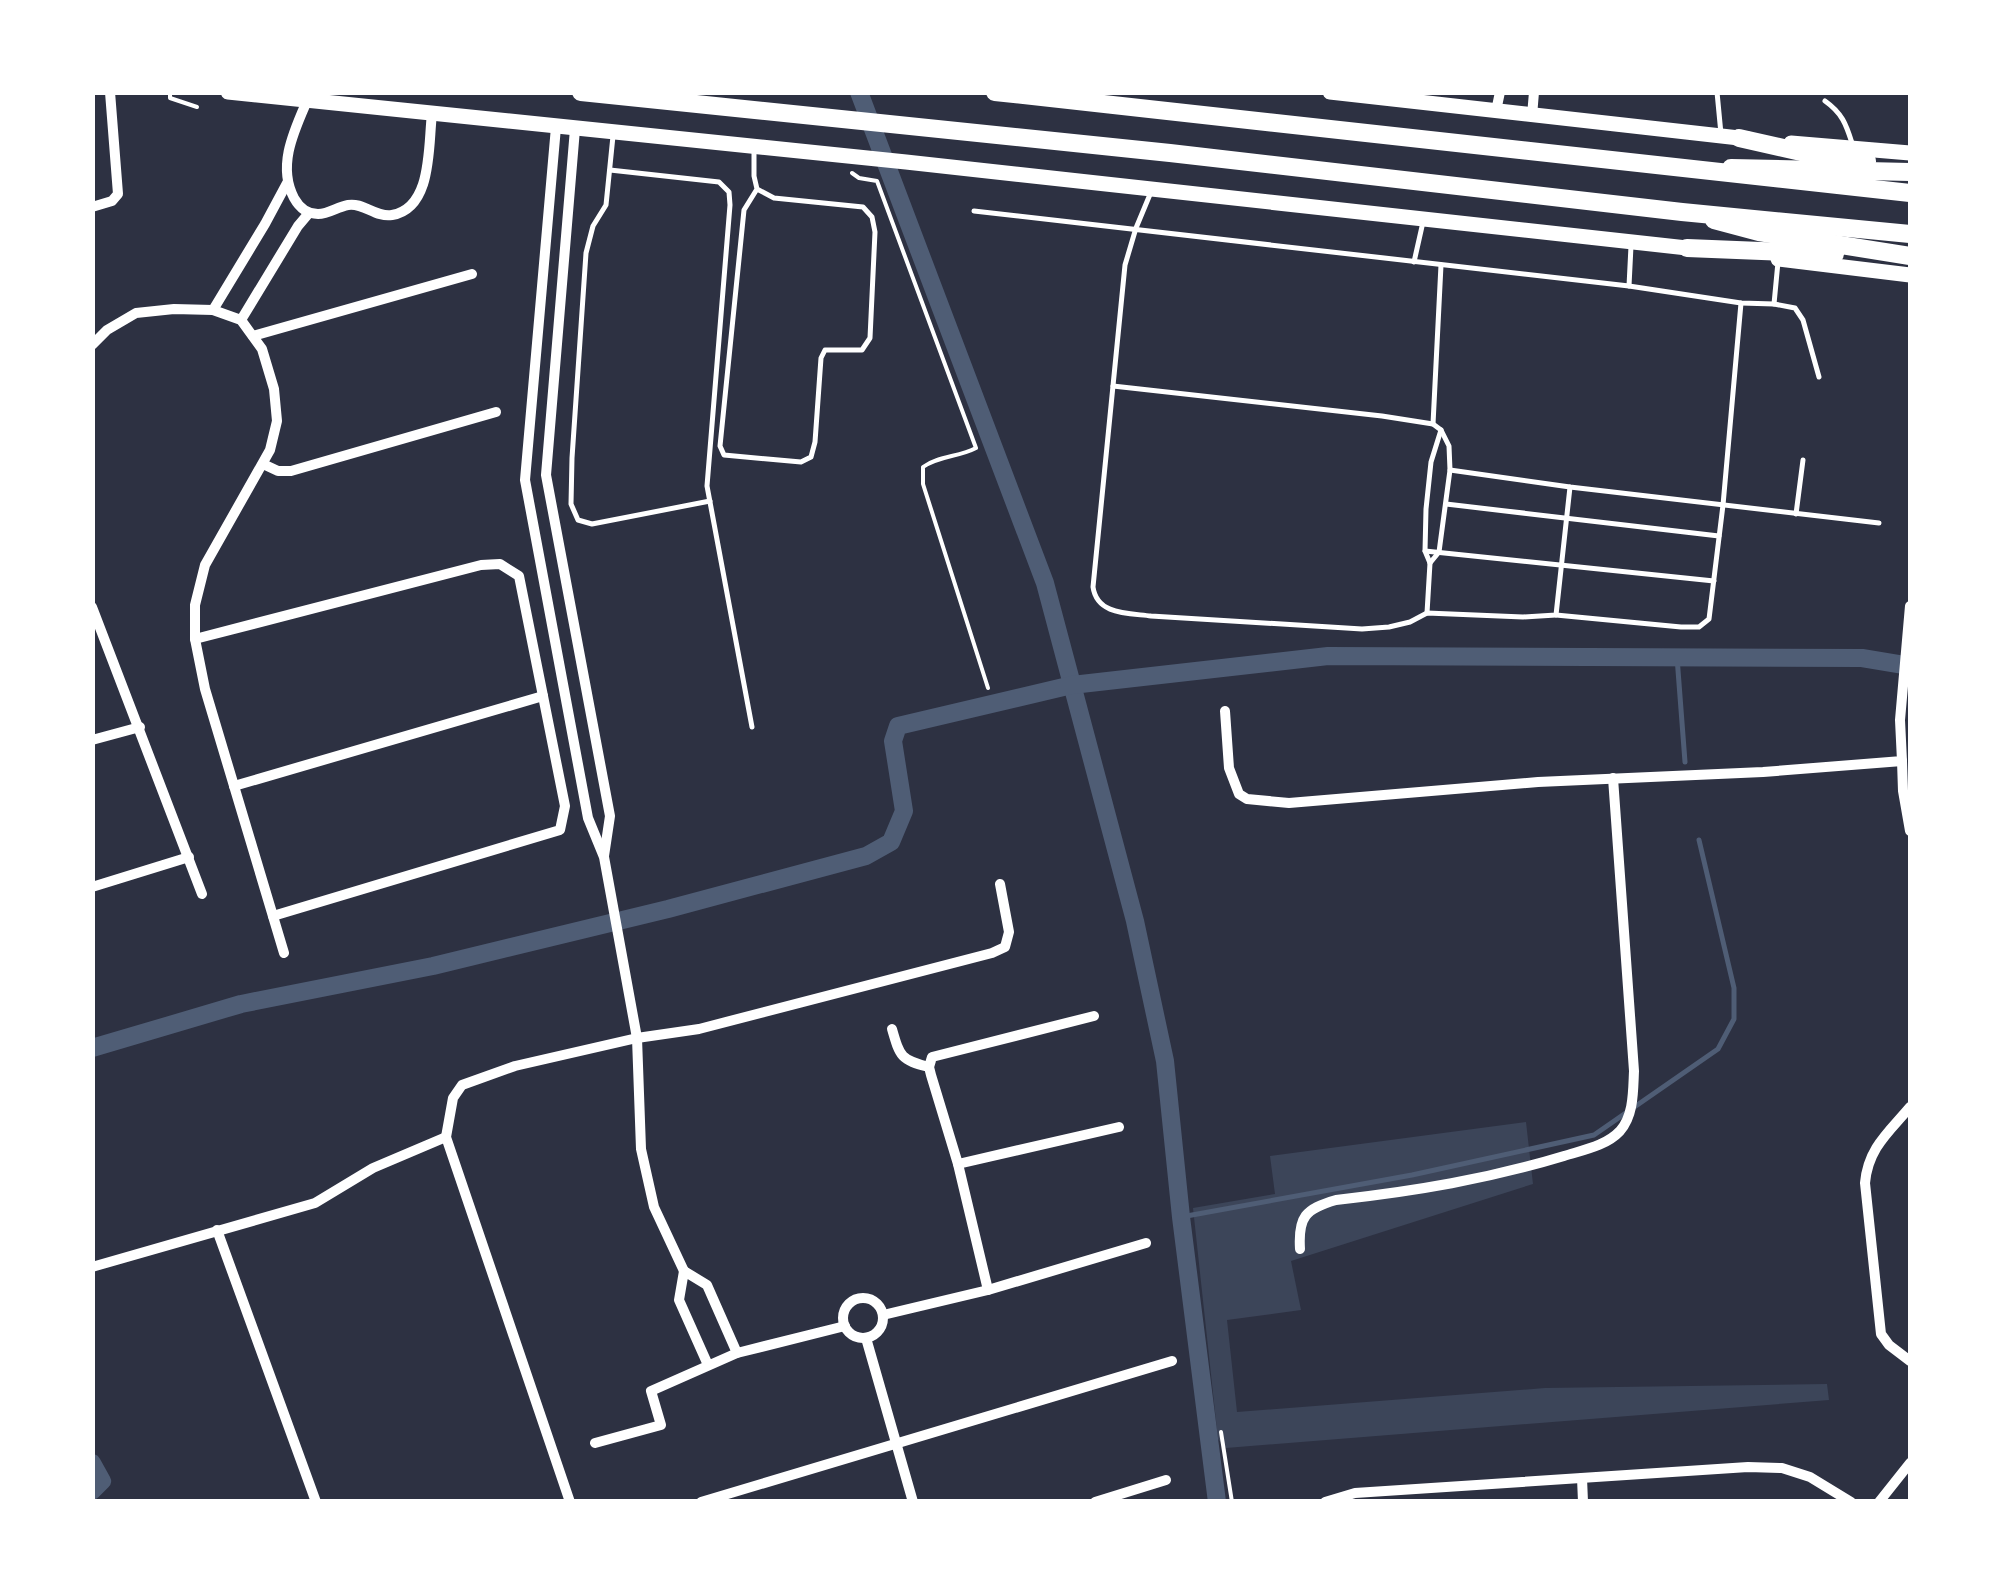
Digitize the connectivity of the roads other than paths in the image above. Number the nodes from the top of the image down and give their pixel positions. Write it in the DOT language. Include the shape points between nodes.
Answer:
graph roads {
  1 [pos="110,92"];
  2 [pos="228,92"];
  3 [pos="581,92"];
  4 [pos="995,92"];
  5 [pos="1330,92"];
  6 [pos="1500,92"];
  7 [pos="1534,92"];
  8 [pos="1717,92"];
  9 [pos="307,101"];
  10 [pos="1825,101"];
  11 [pos="1496,111"];
  12 [pos="432,114"];
  13 [pos="1532,116"];
  14 [pos="556,127"];
  15 [pos="575,129"];
  16 [pos="614,132"];
  17 [pos="1730,137"];
  18 [pos="754,147"];
  19 [pos="1853,148"];
  20 [pos="1910,153"];
  21 [pos="1696,169"];
  22 [pos="1910,169"];
  23 [pos="610,170"];
  24 [pos="287,183"];
  25 [pos="757,189"];
  26 [pos="1152,189"];
  27 [pos="1910,192"];
  28 [pos="92,207"];
  29 [pos="974,211"];
  30 [pos="1682,212"];
  31 [pos="309,213"];
  32 [pos="1424,218"];
  33 [pos="1136,228"];
  34 [pos="1910,234"];
  35 [pos="1631,244"];
  36 [pos="1687,248"];
  37 [pos="1910,257"];
  38 [pos="1779,259"];
  39 [pos="1414,262"];
  40 [pos="1441,265"];
  41 [pos="472,274"];
  42 [pos="1910,275"];
  43 [pos="1629,286"];
  44 [pos="1741,303"];
  45 [pos="1774,304"];
  46 [pos="213,310"];
  47 [pos="241,320"];
  48 [pos="253,336"];
  49 [pos="93,344"];
  50 [pos="1820,377"];
  51 [pos="1113,386"];
  52 [pos="496,412"];
  53 [pos="1433,424"];
  54 [pos="1441,430"];
  55 [pos="1803,460"];
  56 [pos="262,464"];
  57 [pos="1450,470"];
  58 [pos="1570,487"];
  59 [pos="710,501"];
  60 [pos="1446,504"];
  61 [pos="1723,506"];
  62 [pos="1796,514"];
  63 [pos="1568,518"];
  64 [pos="1880,523"];
  65 [pos="1719,536"];
  66 [pos="1425,551"];
  67 [pos="1439,552"];
  68 [pos="1430,563"];
  69 [pos="1562,564"];
  70 [pos="1714,581"];
  71 [pos="92,606"];
  72 [pos="1910,606"];
  73 [pos="1427,614"];
  74 [pos="1556,615"];
  75 [pos="195,638"];
  76 [pos="543,696"];
  77 [pos="1225,711"];
  78 [pos="140,726"];
  79 [pos="752,727"];
  80 [pos="92,740"];
  81 [pos="1902,761"];
  82 [pos="1613,778"];
  83 [pos="234,786"];
  84 [pos="1910,830"];
  85 [pos="189,857"];
  86 [pos="604,857"];
  87 [pos="1000,884"];
  88 [pos="92,887"];
  89 [pos="202,894"];
  90 [pos="272,916"];
  91 [pos="284,954"];
  92 [pos="1094,1016"];
  93 [pos="892,1029"];
  94 [pos="637,1038"];
  95 [pos="929,1067"];
  96 [pos="1910,1107"];
  97 [pos="1119,1128"];
  98 [pos="446,1136"];
  99 [pos="958,1164"];
  100 [pos="217,1230"];
  101 [pos="1146,1243"];
  102 [pos="1300,1249"];
  103 [pos="92,1267"];
  104 [pos="684,1272"];
  105 [pos="988,1290"];
  106 [pos="883,1315"];
  107 [pos="845,1326"];
  108 [pos="866,1338"];
  109 [pos="737,1353"];
  110 [pos="1910,1361"];
  111 [pos="1172,1362"];
  112 [pos="708,1365"];
  113 [pos="595,1443"];
  114 [pos="896,1443"];
  115 [pos="1910,1463"];
  116 [pos="1582,1478"];
  117 [pos="1166,1480"];
  118 [pos="316,1502"];
  119 [pos="570,1502"];
  120 [pos="701,1502"];
  121 [pos="913,1502"];
  122 [pos="1095,1502"];
  123 [pos="1325,1502"];
  124 [pos="1583,1502"];
  125 [pos="1851,1502"];
  126 [pos="1880,1502"];
  1 -- 28 [label="street" via="118,194"];
  2 -- 9 [label="main road"];
  3 -- 30 [label="main road"];
  4 -- 21 [label="main road"];
  5 -- 11 [label="main road"];
  6 -- 11 [label="street"];
  7 -- 13 [label="street"];
  8 -- 17 [label="lane"];
  9 -- 12 [label="main road"];
  9 -- 24 [label="street" via="289,150"];
  10 -- 19 [label="lane" via="1839,111"];
  11 -- 13 [label="main road"];
  12 -- 14 [label="main road"];
  12 -- 31 [label="street" via="424,190 412,205 392,215 358,204"];
  13 -- 17 [label="main road"];
  14 -- 15 [label="main road"];
  14 -- 86 [label="street" via="526,480 588,818"];
  15 -- 16 [label="main road"];
  15 -- 86 [label="street" via="546,475 610,816"];
  16 -- 18 [label="main road"];
  16 -- 23 [label="lane"];
  17 -- 19 [label="main road"];
  17 -- 22 [label="main road"];
  18 -- 25 [label="lane"];
  18 -- 26 [label="main road"];
  19 -- 20 [label="main road"];
  21 -- 22 [label="main road"];
  21 -- 27 [label="main road"];
  23 -- 59 [label="lane" via="719,182 729,192"];
  23 -- 59 [label="lane" via="606,205 586,253 572,504 578,520 592,524"];
  24 -- 31 [label="street"];
  24 -- 46 [label="street"];
  25 -- 25 [label="lane" via="774,198 863,207 875,232 870,338 862,350 825,350 815,442 811,457 801,462 724,455 720,446 744,210"];
  26 -- 32 [label="main road"];
  26 -- 33 [label="lane"];
  29 -- 33 [label="lane"];
  30 -- 34 [label="main road"];
  30 -- 37 [label="main road"];
  31 -- 47 [label="street"];
  32 -- 35 [label="main road"];
  32 -- 39 [label="lane"];
  33 -- 39 [label="lane"];
  33 -- 51 [label="lane" via="1125,265"];
  35 -- 36 [label="main road"];
  35 -- 43 [label="lane"];
  36 -- 37 [label="main road"];
  36 -- 38 [label="main road"];
  38 -- 42 [label="main road"];
  38 -- 45 [label="lane"];
  39 -- 40 [label="lane"];
  40 -- 43 [label="lane"];
  40 -- 53 [label="lane"];
  41 -- 48 [label="street"];
  43 -- 44 [label="lane"];
  44 -- 45 [label="lane"];
  44 -- 61 [label="lane"];
  45 -- 50 [label="lane" via="1798,312"];
  46 -- 47 [label="street"];
  46 -- 49 [label="street" via="136,313"];
  47 -- 48 [label="street"];
  48 -- 56 [label="street" via="274,389 277,421"];
  51 -- 53 [label="lane"];
  51 -- 73 [label="lane" via="1093,587 1102,607 1362,628"];
  52 -- 56 [label="street" via="290,471"];
  53 -- 54 [label="lane"];
  54 -- 57 [label="lane"];
  54 -- 66 [label="lane" via="1431,462"];
  55 -- 62 [label="lane"];
  56 -- 75 [label="street" via="205,565"];
  57 -- 58 [label="lane"];
  57 -- 60 [label="lane"];
  58 -- 61 [label="lane"];
  58 -- 63 [label="lane"];
  59 -- 79 [label="lane"];
  60 -- 63 [label="lane"];
  60 -- 67 [label="lane"];
  61 -- 62 [label="lane"];
  61 -- 65 [label="lane"];
  62 -- 64 [label="lane"];
  63 -- 65 [label="lane"];
  63 -- 69 [label="lane"];
  65 -- 70 [label="lane"];
  66 -- 67 [label="lane"];
  66 -- 68 [label="lane"];
  67 -- 68 [label="lane"];
  67 -- 69 [label="lane"];
  68 -- 73 [label="lane"];
  69 -- 70 [label="lane"];
  69 -- 74 [label="lane"];
  70 -- 74 [label="lane" via="1709,619 1699,626"];
  71 -- 78 [label="street"];
  72 -- 81 [label="street"];
  73 -- 74 [label="lane"];
  75 -- 76 [label="street" via="500,564 519,576"];
  75 -- 83 [label="street"];
  76 -- 83 [label="street"];
  76 -- 90 [label="street" via="565,806 560,830"];
  77 -- 82 [label="street" via="1230,768 1247,799 1290,802"];
  78 -- 80 [label="street"];
  78 -- 85 [label="street"];
  81 -- 82 [label="street"];
  81 -- 84 [label="street"];
  82 -- 102 [label="street" via="1634,1071 1629,1116 1620,1131 1599,1145 1465,1182 1320,1204 1302,1220"];
  83 -- 90 [label="street"];
  85 -- 88 [label="street"];
  85 -- 89 [label="street"];
  86 -- 94 [label="street"];
  87 -- 94 [label="street" via="1008,932 1004,947 992,953 699,1029"];
  90 -- 91 [label="street"];
  92 -- 95 [label="street" via="947,1051 932,1057"];
  93 -- 95 [label="street" via="907,1062"];
  94 -- 98 [label="street" via="462,1084"];
  94 -- 104 [label="street" via="641,1149 654,1207"];
  95 -- 99 [label="street"];
  96 -- 110 [label="street" via="1866,1165 1881,1334"];
  97 -- 99 [label="street"];
  98 -- 100 [label="street" via="316,1203"];
  98 -- 119 [label="street"];
  99 -- 105 [label="street"];
  100 -- 103 [label="street"];
  100 -- 118 [label="street"];
  101 -- 105 [label="street"];
  104 -- 109 [label="street" via="707,1284"];
  104 -- 112 [label="street" via="679,1300"];
  105 -- 106 [label="street"];
  106 -- 107 [label="street" via="876,1304 858,1299 847,1307"];
  106 -- 108 [label="street" via="877,1332"];
  107 -- 108 [label="street"];
  107 -- 109 [label="street"];
  108 -- 114 [label="street"];
  109 -- 112 [label="street"];
  111 -- 114 [label="street"];
  112 -- 113 [label="street" via="651,1391 661,1424"];
  114 -- 120 [label="street"];
  114 -- 121 [label="street"];
  115 -- 126 [label="street"];
  116 -- 123 [label="street" via="1355,1493"];
  116 -- 124 [label="street"];
  116 -- 125 [label="street" via="1782,1468"];
  117 -- 122 [label="street"];
}
